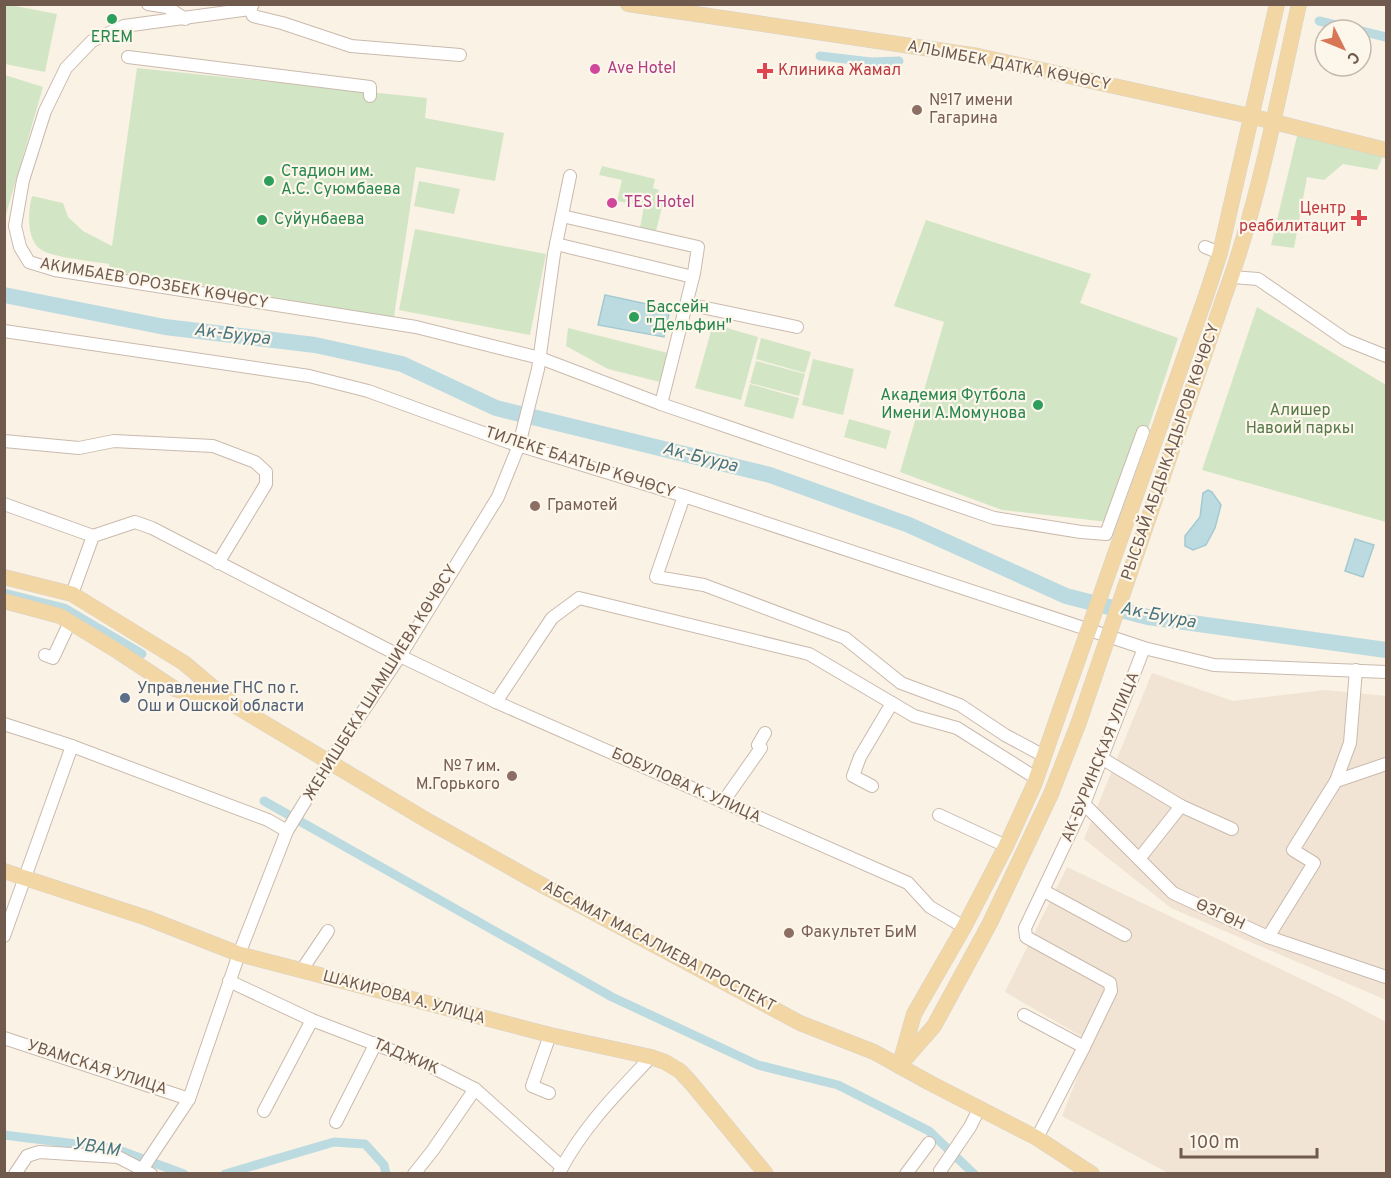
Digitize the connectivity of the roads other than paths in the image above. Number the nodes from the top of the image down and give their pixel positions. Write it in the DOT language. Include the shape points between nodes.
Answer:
graph roads {
  1 [pos="148,4"];
  2 [pos="628,4"];
  3 [pos="1277,4"];
  4 [pos="1299,4"];
  5 [pos="252,7"];
  6 [pos="674,8"];
  7 [pos="185,19"];
  8 [pos="460,55"];
  9 [pos="128,57"];
  10 [pos="370,96"];
  11 [pos="1250,116"];
  12 [pos="1272,122"];
  13 [pos="1386,150"];
  14 [pos="570,176"];
  15 [pos="562,216"];
  16 [pos="556,244"];
  17 [pos="1204,247"];
  18 [pos="1220,253"];
  19 [pos="693,277"];
  20 [pos="1232,277"];
  21 [pos="687,303"];
  22 [pos="797,327"];
  23 [pos="4,331"];
  24 [pos="1386,356"];
  25 [pos="540,358"];
  26 [pos="662,404"];
  27 [pos="1143,432"];
  28 [pos="4,441"];
  29 [pos="519,445"];
  30 [pos="684,496"];
  31 [pos="4,504"];
  32 [pos="93,536"];
  33 [pos="218,563"];
  34 [pos="4,576"];
  35 [pos="72,594"];
  36 [pos="4,601"];
  37 [pos="70,622"];
  38 [pos="1144,648"];
  39 [pos="45,655"];
  40 [pos="400,656"];
  41 [pos="1356,670"];
  42 [pos="1386,672"];
  43 [pos="496,702"];
  44 [pos="892,703"];
  45 [pos="234,705"];
  46 [pos="4,724"];
  47 [pos="765,732"];
  48 [pos="72,746"];
  49 [pos="1044,756"];
  50 [pos="1103,759"];
  51 [pos="330,762"];
  52 [pos="1386,764"];
  53 [pos="1036,778"];
  54 [pos="1336,782"];
  55 [pos="872,786"];
  56 [pos="723,802"];
  57 [pos="1084,804"];
  58 [pos="1181,806"];
  59 [pos="939,815"];
  60 [pos="289,829"];
  61 [pos="1232,829"];
  62 [pos="1006,846"];
  63 [pos="1139,859"];
  64 [pos="4,871"];
  65 [pos="26,878"];
  66 [pos="1044,891"];
  67 [pos="964,927"];
  68 [pos="328,931"];
  69 [pos="1125,935"];
  70 [pos="4,936"];
  71 [pos="1268,937"];
  72 [pos="239,954"];
  73 [pos="301,971"];
  74 [pos="1386,977"];
  75 [pos="229,981"];
  76 [pos="1024,1015"];
  77 [pos="312,1020"];
  78 [pos="550,1035"];
  79 [pos="4,1038"];
  80 [pos="376,1043"];
  81 [pos="1084,1047"];
  82 [pos="651,1057"];
  83 [pos="899,1066"];
  84 [pos="475,1089"];
  85 [pos="549,1093"];
  86 [pos="189,1099"];
  87 [pos="979,1109"];
  88 [pos="264,1111"];
  89 [pos="336,1122"];
  90 [pos="1037,1138"];
  91 [pos="928,1143"];
  92 [pos="560,1170"];
  93 [pos="144,1171"];
  94 [pos="940,1171"];
  95 [pos="15,1173"];
  96 [pos="414,1173"];
  97 [pos="766,1173"];
  98 [pos="906,1173"];
  99 [pos="1092,1173"];
  1 -- 7 [label="street" via="168,7"];
  2 -- 6 [label="main road, АЛЫМБЕК ДАТКА КӨЧӨСҮ"];
  3 -- 11 [label="main road"];
  4 -- 12 [label="main road, РЫСБАЙ АБДЫКАДЫРОВ КӨЧӨСҮ"];
  5 -- 7 [label="street, АКИМБАЕВ ОРОЗБЕК КӨЧӨСҮ"];
  5 -- 8 [label="street" via="253,16 351,46"];
  6 -- 11 [label="main road, АЛЫМБЕК ДАТКА КӨЧӨСҮ" via="978,56"];
  7 -- 25 [label="street, АКИМБАЕВ ОРОЗБЕК КӨЧӨСҮ" via="112,30 92,41 66,68 45,111 23,180 15,226 28,262 55,270 416,327"];
  9 -- 10 [label="street" via="370,87"];
  11 -- 12 [label="main road, АЛЫМБЕК ДАТКА КӨЧӨСҮ"];
  11 -- 18 [label="main road, РЫСБАЙ АБДЫКАДЫРОВ КӨЧӨСҮ"];
  12 -- 13 [label="main road, АЛЫМБЕК ДАТКА КӨЧӨСҮ"];
  12 -- 20 [label="main road, РЫСБАЙ АБДЫКАДЫРОВ КӨЧӨСҮ"];
  14 -- 15 [label="street, ЖЕНИШБЕКА ШАМШИЕВА КӨЧӨСҮ"];
  15 -- 16 [label="street, ЖЕНИШБЕКА ШАМШИЕВА КӨЧӨСҮ"];
  15 -- 19 [label="street" via="698,247"];
  16 -- 19 [label="street"];
  16 -- 25 [label="street, ЖЕНИШБЕКА ШАМШИЕВА КӨЧӨСҮ"];
  17 -- 18 [label="street"];
  18 -- 49 [label="main road, РЫСБАЙ АБДЫКАДЫРОВ КӨЧӨСҮ, bridge"];
  19 -- 21 [label="street"];
  20 -- 24 [label="street" via="1258,279 1346,340"];
  20 -- 83 [label="main road, РЫСБАЙ АБДЫКАДЫРОВ КӨЧӨСҮ, bridge" via="1051,794 990,923 934,1026"];
  21 -- 22 [label="street"];
  21 -- 26 [label="street"];
  23 -- 29 [label="street, ТИЛЕКЕ БААТЫР КӨЧӨСҮ" via="309,376 368,391"];
  25 -- 26 [label="street"];
  25 -- 29 [label="street, ЖЕНИШБЕКА ШАМШИЕВА КӨЧӨСҮ"];
  26 -- 27 [label="street" via="994,518 1106,534"];
  28 -- 33 [label="street" via="79,448 114,441 213,446 255,462 266,472 266,484"];
  29 -- 30 [label="street, ТИЛЕКЕ БААТЫР КӨЧӨСҮ"];
  29 -- 40 [label="street, ЖЕНИШБЕКА ШАМШИЕВА КӨЧӨСҮ" via="498,497"];
  30 -- 38 [label="street, ТИЛЕКЕ БААТЫР КӨЧӨСҮ"];
  30 -- 49 [label="street" via="656,577 704,585 844,638 902,683 960,705"];
  31 -- 32 [label="street"];
  32 -- 33 [label="street, БОБУЛОВА К. УЛИЦА" via="140,523"];
  32 -- 35 [label="street"];
  33 -- 40 [label="street, БОБУЛОВА К. УЛИЦА"];
  34 -- 35 [label="main road, АБСАМАТ МАСАЛИЕВА ПРОСПЕКТ"];
  35 -- 45 [label="main road, АБСАМАТ МАСАЛИЕВА ПРОСПЕКТ" via="184,663"];
  36 -- 37 [label="main road, АБСАМАТ МАСАЛИЕВА ПРОСПЕКТ"];
  37 -- 39 [label="street" via="53,658"];
  37 -- 45 [label="main road, АБСАМАТ МАСАЛИЕВА ПРОСПЕКТ" via="175,689"];
  38 -- 41 [label="street" via="1214,665"];
  38 -- 50 [label="street, АК-БУРИНСКАЯ УЛИЦА"];
  40 -- 43 [label="street, БОБУЛОВА К. УЛИЦА"];
  40 -- 51 [label="street, ЖЕНИШБЕКА ШАМШИЕВА КӨЧӨСҮ"];
  41 -- 42 [label="street"];
  41 -- 54 [label="street" via="1350,742"];
  43 -- 44 [label="street" via="552,618 579,598 809,654"];
  43 -- 56 [label="street, БОБУЛОВА К. УЛИЦА"];
  44 -- 53 [label="street" via="914,716 957,728"];
  44 -- 55 [label="street" via="853,776"];
  45 -- 51 [label="main road, АБСАМАТ МАСАЛИЕВА ПРОСПЕКТ"];
  46 -- 48 [label="street"];
  47 -- 56 [label="street" via="758,745 761,748"];
  48 -- 60 [label="street"];
  48 -- 65 [label="street"];
  49 -- 53 [label="main road, РЫСБАЙ АБДЫКАДЫРОВ КӨЧӨСҮ"];
  50 -- 57 [label="street, АК-БУРИНСКАЯ УЛИЦА"];
  50 -- 58 [label="street"];
  51 -- 60 [label="street, ЖЕНИШБЕКА ШАМШИЕВА КӨЧӨСҮ"];
  51 -- 83 [label="main road, АБСАМАТ МАСАЛИЕВА ПРОСПЕКТ" via="521,873 800,1023 854,1042"];
  52 -- 54 [label="street"];
  53 -- 62 [label="main road, РЫСБАЙ АБДЫКАДЫРОВ КӨЧӨСҮ"];
  54 -- 71 [label="street" via="1293,850 1314,863"];
  56 -- 67 [label="street, БОБУЛОВА К. УЛИЦА" via="908,883 930,907"];
  57 -- 63 [label="street, ӨЗГӨН"];
  57 -- 66 [label="street, АК-БУРИНСКАЯ УЛИЦА"];
  58 -- 61 [label="street"];
  58 -- 63 [label="street"];
  59 -- 62 [label="street"];
  60 -- 72 [label="street, ЖЕНИШБЕКА ШАМШИЕВА КӨЧӨСҮ"];
  62 -- 67 [label="main road, РЫСБАЙ АБДЫКАДЫРОВ КӨЧӨСҮ"];
  63 -- 71 [label="street, ӨЗГӨН" via="1173,893"];
  64 -- 65 [label="main road, ШАКИРОВА А. УЛИЦА"];
  65 -- 70 [label="street"];
  65 -- 72 [label="main road, ШАКИРОВА А. УЛИЦА"];
  66 -- 69 [label="street"];
  66 -- 81 [label="street, АК-БУРИНСКАЯ УЛИЦА" via="1025,928 1026,937 1110,983 1110,991"];
  67 -- 83 [label="main road, РЫСБАЙ АБДЫКАДЫРОВ КӨЧӨСҮ" via="914,1014"];
  68 -- 73 [label="street"];
  71 -- 74 [label="street, ӨЗГӨН"];
  72 -- 73 [label="main road, ШАКИРОВА А. УЛИЦА"];
  72 -- 75 [label="street, ЖЕНИШБЕКА ШАМШИЕВА КӨЧӨСҮ"];
  73 -- 78 [label="main road, ШАКИРОВА А. УЛИЦА"];
  75 -- 77 [label="street, ТАДЖИК"];
  75 -- 86 [label="street, ЖЕНИШБЕКА ШАМШИЕВА КӨЧӨСҮ"];
  76 -- 81 [label="street"];
  77 -- 80 [label="street, ТАДЖИК"];
  77 -- 88 [label="street"];
  78 -- 82 [label="main road, ШАКИРОВА А. УЛИЦА"];
  78 -- 85 [label="street" via="531,1086"];
  79 -- 86 [label="street, УВАМСКАЯ УЛИЦА"];
  80 -- 84 [label="street, ТАДЖИК"];
  80 -- 89 [label="street"];
  81 -- 90 [label="street"];
  82 -- 92 [label="street" via="598,1113"];
  82 -- 97 [label="main road, ШАКИРОВА А. УЛИЦА" via="666,1062 686,1077"];
  83 -- 87 [label="main road, АБСАМАТ МАСАЛИЕВА ПРОСПЕКТ"];
  84 -- 92 [label="street, ТАДЖИК"];
  84 -- 96 [label="street"];
  86 -- 93 [label="street, ЖЕНИШБЕКА ШАМШИЕВА КӨЧӨСҮ"];
  87 -- 90 [label="main road, АБСАМАТ МАСАЛИЕВА ПРОСПЕКТ"];
  87 -- 94 [label="street"];
  90 -- 99 [label="main road, АБСАМАТ МАСАЛИЕВА ПРОСПЕКТ"];
  91 -- 98 [label="street"];
  93 -- 95 [label="street" via="118,1157 39,1152 27,1156"];
}
